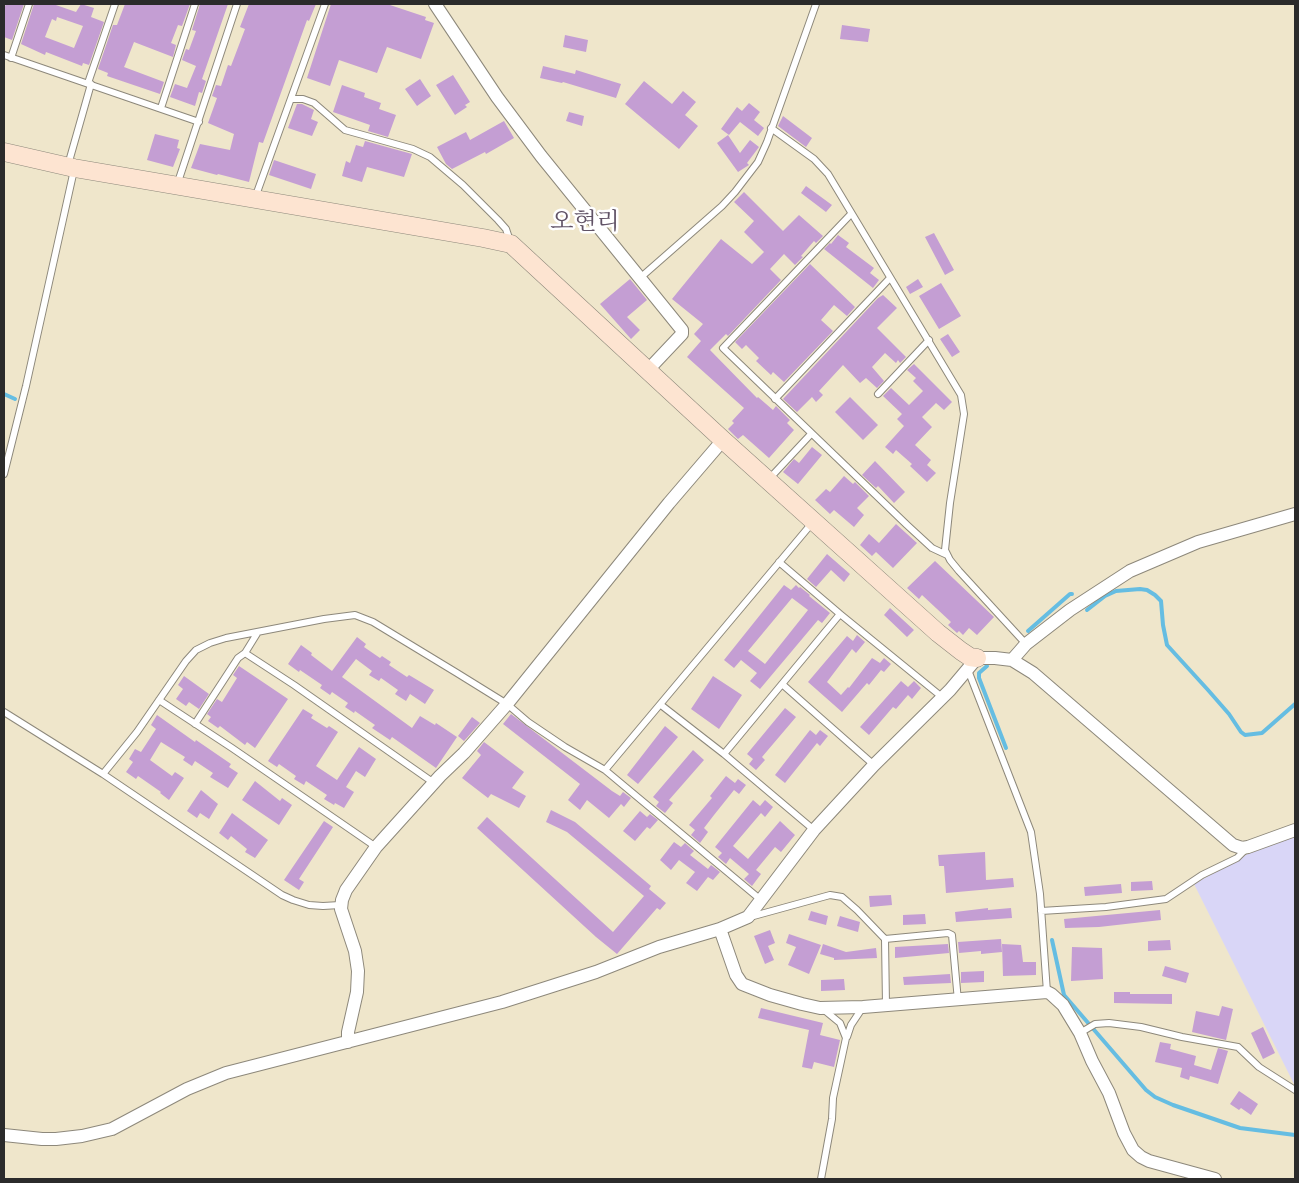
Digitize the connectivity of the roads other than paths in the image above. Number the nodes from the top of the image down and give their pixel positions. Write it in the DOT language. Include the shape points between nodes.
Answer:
graph roads {
  1 [pos="29,4"];
  2 [pos="115,4"];
  3 [pos="195,4"];
  4 [pos="238,4"];
  5 [pos="325,4"];
  6 [pos="435,4"];
  7 [pos="816,4"];
  8 [pos="4,55"];
  9 [pos="11,58"];
  10 [pos="89,84"];
  11 [pos="292,99"];
  12 [pos="161,108"];
  13 [pos="199,122"];
  14 [pos="772,128"];
  15 [pos="4,152"];
  16 [pos="70,167"];
  17 [pos="177,186"];
  18 [pos="255,199"];
  19 [pos="852,214"];
  20 [pos="511,244"];
  21 [pos="640,278"];
  22 [pos="890,278"];
  23 [pos="929,340"];
  24 [pos="648,370"];
  25 [pos="878,394"];
  26 [pos="775,399"];
  27 [pos="812,434"];
  28 [pos="722,440"];
  29 [pos="4,474"];
  30 [pos="768,480"];
  31 [pos="1295,514"];
  32 [pos="814,521"];
  33 [pos="947,555"];
  34 [pos="779,562"];
  35 [pos="840,614"];
  36 [pos="258,632"];
  37 [pos="1026,644"];
  38 [pos="245,653"];
  39 [pos="1012,660"];
  40 [pos="972,663"];
  41 [pos="782,684"];
  42 [pos="942,697"];
  43 [pos="159,700"];
  44 [pos="507,704"];
  45 [pos="661,705"];
  46 [pos="4,712"];
  47 [pos="195,724"];
  48 [pos="724,754"];
  49 [pos="874,765"];
  50 [pos="605,770"];
  51 [pos="103,774"];
  52 [pos="434,783"];
  53 [pos="814,830"];
  54 [pos="1295,830"];
  55 [pos="376,848"];
  56 [pos="1248,848"];
  57 [pos="340,905"];
  58 [pos="762,905"];
  59 [pos="1041,912"];
  60 [pos="720,929"];
  61 [pos="885,939"];
  62 [pos="1047,992"];
  63 [pos="958,1001"];
  64 [pos="886,1006"];
  65 [pos="820,1008"];
  66 [pos="863,1008"];
  67 [pos="1084,1031"];
  68 [pos="846,1038"];
  69 [pos="348,1042"];
  70 [pos="1295,1090"];
  71 [pos="4,1134"];
  72 [pos="821,1179"];
  73 [pos="1215,1179"];
  1 -- 9 [label="lane"];
  2 -- 10 [label="lane"];
  3 -- 12 [label="lane"];
  4 -- 13 [label="lane"];
  5 -- 11 [label="lane"];
  6 -- 21 [label="street" via="508,112"];
  7 -- 14 [label="lane"];
  8 -- 9 [label="lane"];
  9 -- 10 [label="lane"];
  10 -- 12 [label="lane"];
  10 -- 16 [label="lane"];
  11 -- 18 [label="lane"];
  11 -- 20 [label="lane" via="314,103 345,130 413,149 430,158 463,185 506,229"];
  12 -- 13 [label="lane"];
  13 -- 17 [label="lane"];
  14 -- 19 [label="lane" via="823,167"];
  14 -- 21 [label="lane" via="762,155 735,192"];
  15 -- 16 [label="street"];
  16 -- 17 [label="street"];
  16 -- 29 [label="lane" via="26,386"];
  17 -- 18 [label="street"];
  18 -- 20 [label="street"];
  19 -- 22 [label="lane"];
  19 -- 26 [label="lane" via="723,348"];
  20 -- 24 [label="street"];
  21 -- 24 [label="street" via="683,332"];
  22 -- 23 [label="lane"];
  22 -- 26 [label="lane"];
  23 -- 25 [label="lane"];
  23 -- 33 [label="lane" via="959,390 964,407 946,540"];
  24 -- 28 [label="street"];
  26 -- 27 [label="lane"];
  27 -- 30 [label="lane"];
  27 -- 33 [label="lane" via="926,542"];
  28 -- 30 [label="street"];
  28 -- 44 [label="street"];
  30 -- 32 [label="street"];
  31 -- 37 [label="street" via="1192,544 1130,571 1089,596"];
  32 -- 34 [label="lane"];
  32 -- 40 [label="street" via="952,645 970,657"];
  33 -- 37 [label="lane"];
  34 -- 35 [label="lane"];
  34 -- 45 [label="lane"];
  35 -- 41 [label="lane"];
  35 -- 42 [label="lane"];
  36 -- 38 [label="lane"];
  36 -- 43 [label="lane" via="218,640 196,650"];
  36 -- 44 [label="lane" via="341,616 359,616"];
  37 -- 39 [label="street"];
  38 -- 47 [label="lane" via="238,658"];
  38 -- 52 [label="lane"];
  39 -- 40 [label="street" via="1003,658"];
  39 -- 56 [label="street" via="1040,678 1233,844"];
  40 -- 42 [label="street"];
  40 -- 59 [label="lane" via="1028,823"];
  41 -- 48 [label="lane"];
  41 -- 49 [label="lane"];
  42 -- 49 [label="street"];
  43 -- 47 [label="lane"];
  43 -- 51 [label="lane"];
  44 -- 50 [label="lane" via="565,747"];
  44 -- 52 [label="street"];
  45 -- 48 [label="lane"];
  45 -- 50 [label="lane"];
  46 -- 51 [label="lane"];
  47 -- 55 [label="lane"];
  48 -- 53 [label="lane"];
  49 -- 53 [label="street"];
  50 -- 58 [label="lane"];
  51 -- 57 [label="lane" via="282,895 309,905"];
  52 -- 55 [label="street"];
  53 -- 58 [label="street"];
  54 -- 56 [label="street"];
  55 -- 57 [label="street" via="346,890"];
  56 -- 59 [label="lane" via="1237,858 1202,875 1166,900"];
  57 -- 69 [label="street" via="358,971"];
  58 -- 60 [label="street" via="748,917"];
  58 -- 61 [label="lane" via="838,895"];
  59 -- 62 [label="lane"];
  60 -- 65 [label="street" via="742,984"];
  60 -- 69 [label="street" via="502,1002"];
  61 -- 63 [label="lane" via="952,935"];
  61 -- 64 [label="lane"];
  62 -- 63 [label="street"];
  62 -- 67 [label="street" via="1063,1005"];
  63 -- 64 [label="street"];
  64 -- 66 [label="street"];
  65 -- 66 [label="street"];
  65 -- 68 [label="lane" via="840,1023"];
  66 -- 68 [label="lane"];
  67 -- 70 [label="lane" via="1094,1024 1109,1022 1238,1047 1259,1067"];
  67 -- 73 [label="street" via="1092,1061 1133,1150 1149,1161"];
  68 -- 72 [label="lane"];
  69 -- 71 [label="street" via="210,1079 152,1106 122,1125 99,1133 56,1139"];
}
